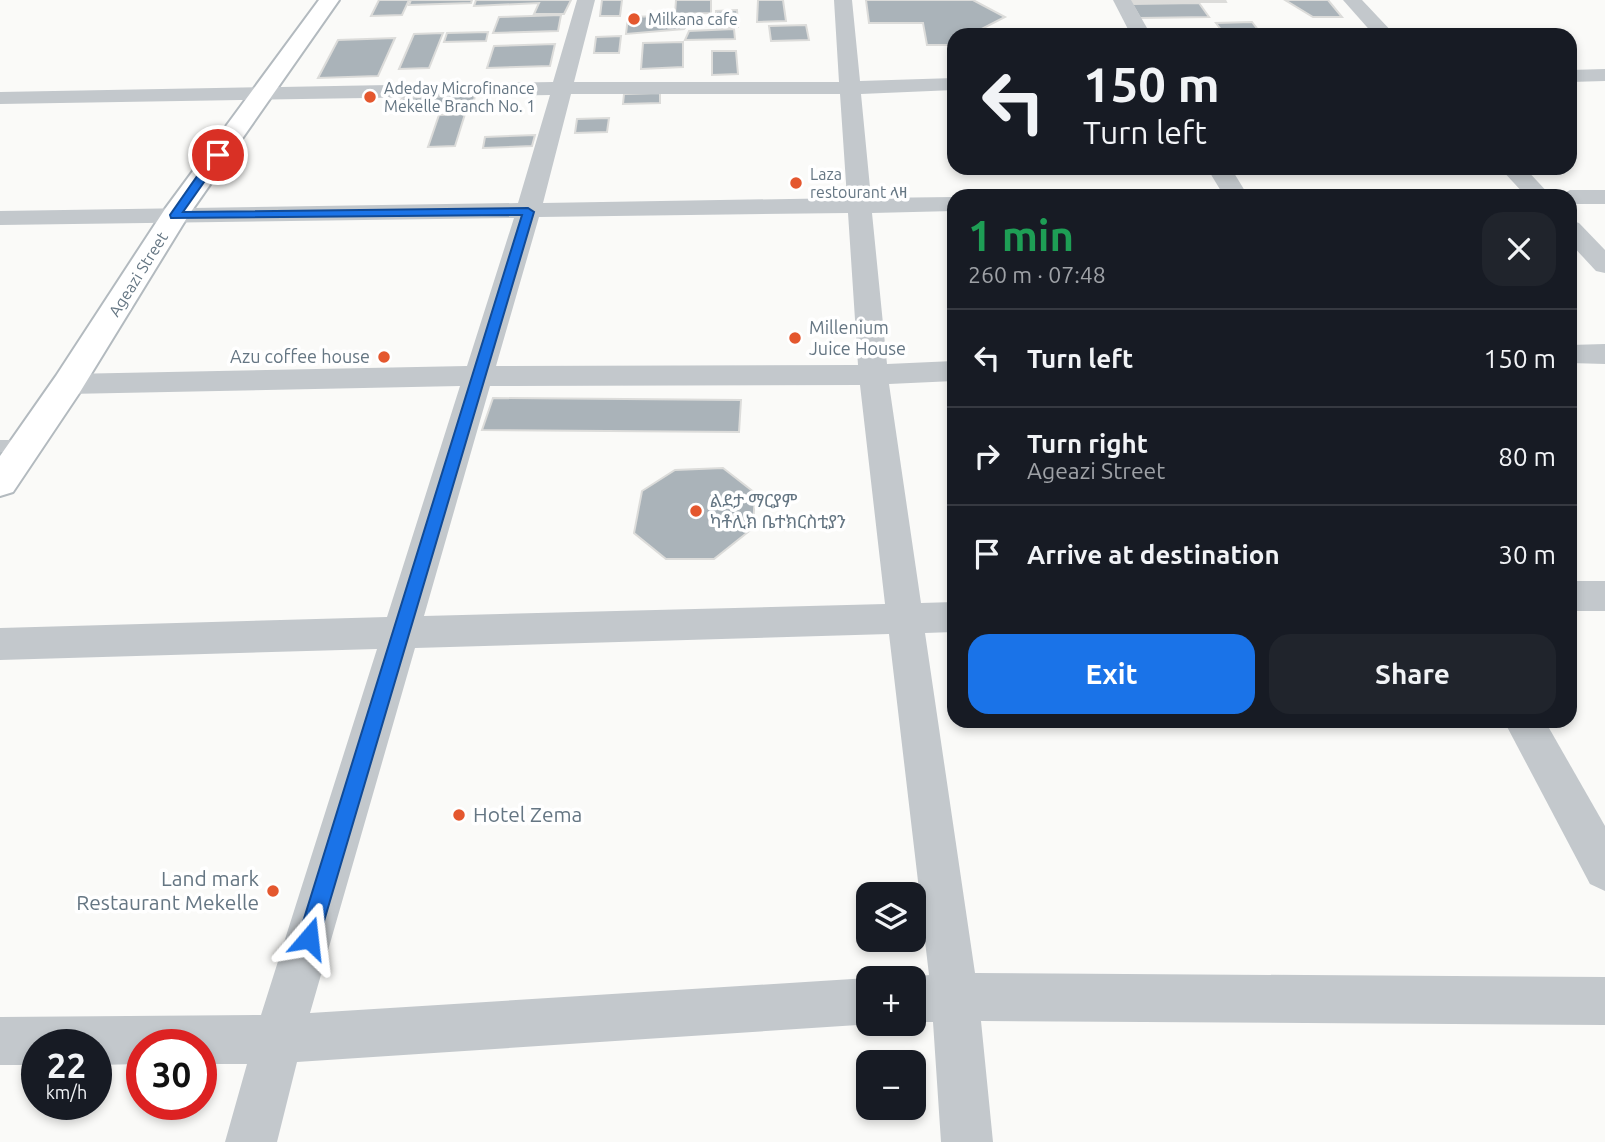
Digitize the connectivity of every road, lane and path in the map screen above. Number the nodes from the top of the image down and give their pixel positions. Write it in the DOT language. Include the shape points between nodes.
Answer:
graph roads {
  1 [pos="329,0"];
  2 [pos="586,0"];
  3 [pos="843,0"];
  4 [pos="1122,0"];
  5 [pos="1352,0"];
  6 [pos="1136,28"];
  7 [pos="1378,28"];
  8 [pos="1605,75"];
  9 [pos="1577,76"];
  10 [pos="947,84"];
  11 [pos="562,88"];
  12 [pos="851,88"];
  13 [pos="260,94"];
  14 [pos="0,97"];
  15 [pos="1519,175"];
  16 [pos="1532,189"];
  17 [pos="1577,197"];
  18 [pos="1605,197"];
  19 [pos="947,204"];
  20 [pos="858,207"];
  21 [pos="528,212"];
  22 [pos="175,215"];
  23 [pos="0,218"];
  24 [pos="1577,235"];
  25 [pos="1605,265"];
  26 [pos="1577,354"];
  27 [pos="1605,354"];
  28 [pos="947,372"];
  29 [pos="873,375"];
  30 [pos="479,376"];
  31 [pos="68,384"];
  32 [pos="13,446"];
  33 [pos="0,483"];
  34 [pos="1577,596"];
  35 [pos="1605,596"];
  36 [pos="947,617"];
  37 [pos="906,620"];
  38 [pos="402,634"];
  39 [pos="0,643"];
  40 [pos="1528,728"];
  41 [pos="1605,869"];
  42 [pos="934,998"];
  43 [pos="1605,1001"];
  44 [pos="856,1003"];
  45 [pos="278,1039"];
  46 [pos="0,1041"];
  47 [pos="251,1142"];
  48 [pos="967,1142"];
  1 -- 13 [label="street, Ageazi Street"];
  2 -- 11 [label="street"];
  3 -- 12 [label="street"];
  4 -- 6 [label="street"];
  5 -- 7 [label="street"];
  8 -- 9 [label="street"];
  10 -- 12 [label="street"];
  11 -- 12 [label="street"];
  11 -- 13 [label="street"];
  11 -- 21 [label="street"];
  12 -- 20 [label="street"];
  13 -- 14 [label="street"];
  13 -- 22 [label="street, Ageazi Street"];
  15 -- 16 [label="street"];
  17 -- 18 [label="street"];
  19 -- 20 [label="street"];
  20 -- 21 [label="street"];
  20 -- 29 [label="street"];
  21 -- 22 [label="street"];
  21 -- 30 [label="street"];
  22 -- 23 [label="street"];
  22 -- 31 [label="street, Ageazi Street"];
  24 -- 25 [label="street"];
  26 -- 27 [label="street"];
  28 -- 29 [label="street"];
  29 -- 30 [label="street"];
  29 -- 37 [label="street"];
  30 -- 31 [label="street"];
  30 -- 38 [label="street"];
  31 -- 32 [label="street, Ageazi Street"];
  32 -- 33 [label="street, Ageazi Street"];
  34 -- 35 [label="street"];
  36 -- 37 [label="street"];
  37 -- 38 [label="street"];
  37 -- 42 [label="street"];
  38 -- 39 [label="street"];
  38 -- 45 [label="street"];
  40 -- 41 [label="street"];
  42 -- 43 [label="street"];
  42 -- 48 [label="street"];
  44 -- 45 [label="street"];
  45 -- 46 [label="street"];
  45 -- 47 [label="street"];
}
